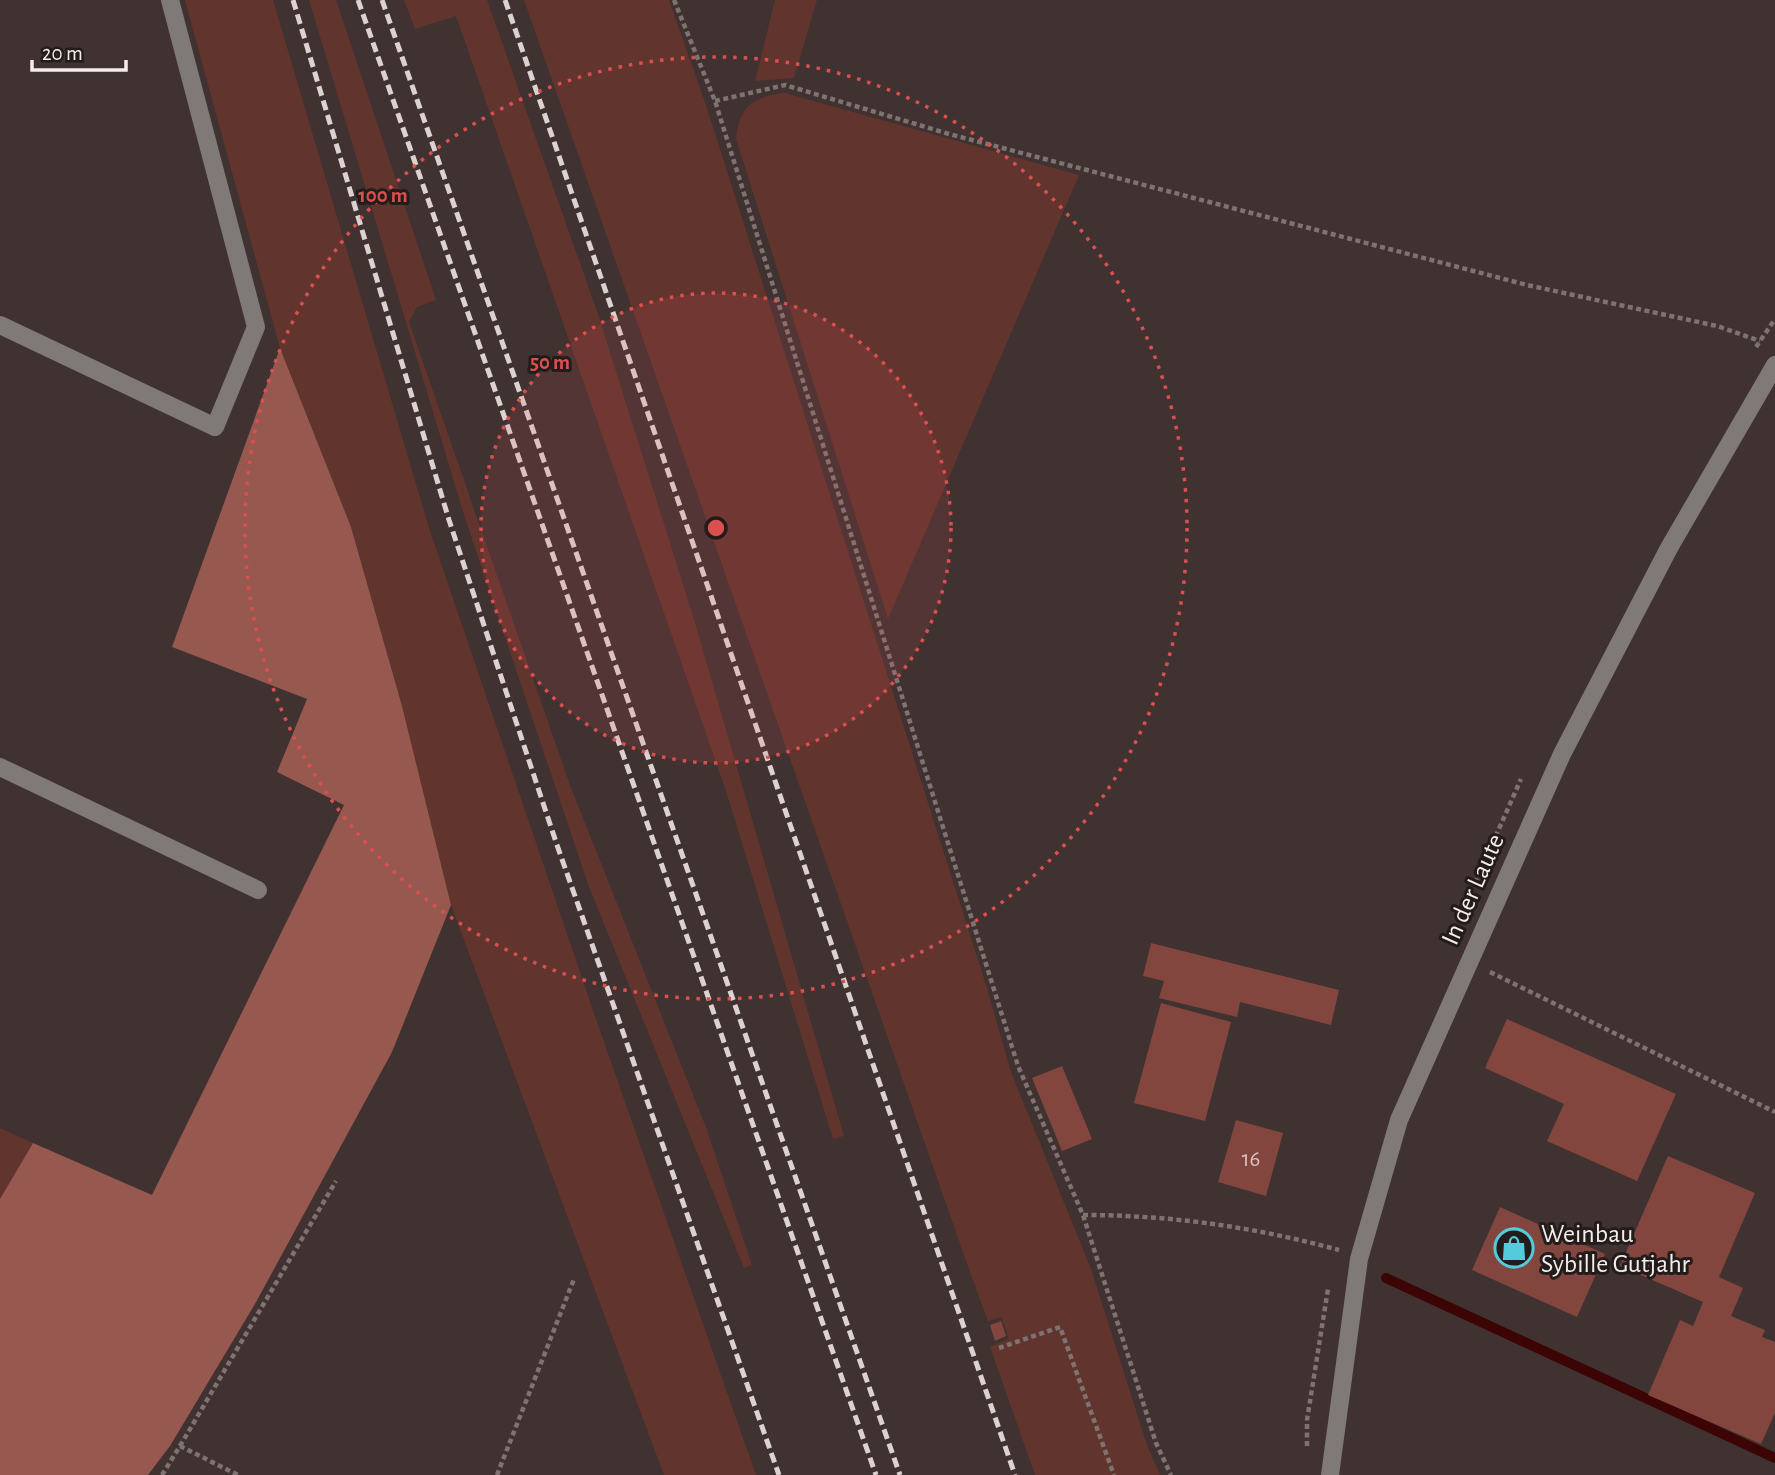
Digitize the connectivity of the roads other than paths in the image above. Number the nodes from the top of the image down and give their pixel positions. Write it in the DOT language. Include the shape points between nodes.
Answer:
graph roads {
  1 [pos="170,0"];
  2 [pos="0,325"];
  3 [pos="1775,365"];
  4 [pos="0,767"];
  5 [pos="258,890"];
  6 [pos="1330,1475"];
  1 -- 2 [label="street" via="256,327 215,427"];
  3 -- 6 [label="street, In der Laute" via="1669,548 1562,754 1399,1120 1359,1259"];
  4 -- 5 [label="street"];
}
